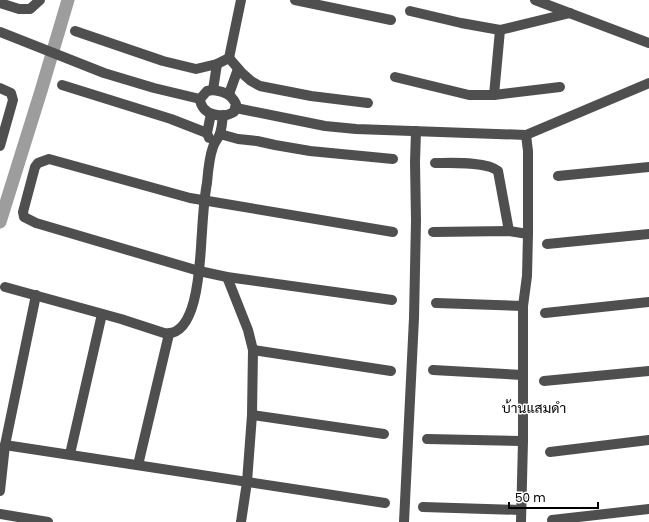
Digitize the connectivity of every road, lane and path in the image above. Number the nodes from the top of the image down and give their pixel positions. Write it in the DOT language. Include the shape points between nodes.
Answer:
graph roads {
  1 [pos="40,0"];
  2 [pos="241,0"];
  3 [pos="295,0"];
  4 [pos="535,0"];
  5 [pos="0,3"];
  6 [pos="410,11"];
  7 [pos="570,12"];
  8 [pos="391,20"];
  9 [pos="500,30"];
  10 [pos="0,32"];
  11 [pos="75,32"];
  12 [pos="649,43"];
  13 [pos="229,58"];
  14 [pos="217,64"];
  15 [pos="238,69"];
  16 [pos="395,76"];
  17 [pos="649,83"];
  18 [pos="62,85"];
  19 [pos="560,87"];
  20 [pos="0,88"];
  21 [pos="213,90"];
  22 [pos="229,94"];
  23 [pos="494,95"];
  24 [pos="200,99"];
  25 [pos="368,103"];
  26 [pos="236,108"];
  27 [pos="211,114"];
  28 [pos="223,115"];
  29 [pos="416,132"];
  30 [pos="207,133"];
  31 [pos="220,134"];
  32 [pos="526,135"];
  33 [pos="213,145"];
  34 [pos="0,146"];
  35 [pos="393,159"];
  36 [pos="435,163"];
  37 [pos="649,168"];
  38 [pos="558,176"];
  39 [pos="204,200"];
  40 [pos="509,231"];
  41 [pos="393,232"];
  42 [pos="433,232"];
  43 [pos="528,234"];
  44 [pos="649,234"];
  45 [pos="547,244"];
  46 [pos="199,271"];
  47 [pos="227,277"];
  48 [pos="5,287"];
  49 [pos="36,295"];
  50 [pos="392,300"];
  51 [pos="649,302"];
  52 [pos="436,303"];
  53 [pos="523,306"];
  54 [pos="545,313"];
  55 [pos="102,314"];
  56 [pos="169,334"];
  57 [pos="253,350"];
  58 [pos="433,370"];
  59 [pos="649,370"];
  60 [pos="391,371"];
  61 [pos="523,375"];
  62 [pos="544,381"];
  63 [pos="252,415"];
  64 [pos="384,434"];
  65 [pos="427,439"];
  66 [pos="649,440"];
  67 [pos="523,441"];
  68 [pos="5,445"];
  69 [pos="550,452"];
  70 [pos="70,454"];
  71 [pos="138,465"];
  72 [pos="247,482"];
  73 [pos="0,491"];
  74 [pos="385,503"];
  75 [pos="423,507"];
  76 [pos="649,509"];
  77 [pos="521,510"];
  78 [pos="0,514"];
  79 [pos="552,520"];
  80 [pos="48,522"];
  81 [pos="242,522"];
  82 [pos="404,522"];
  83 [pos="521,522"];
  1 -- 5 [label="street" via="30,9 19,9"];
  2 -- 13 [label="street"];
  3 -- 8 [label="street"];
  4 -- 7 [label="street"];
  6 -- 9 [label="street"];
  7 -- 9 [label="street"];
  7 -- 12 [label="street"];
  9 -- 23 [label="street"];
  10 -- 24 [label="street" via="104,73"];
  11 -- 14 [label="street" via="185,68 196,69"];
  13 -- 14 [label="street"];
  13 -- 15 [label="street"];
  14 -- 21 [label="street"];
  15 -- 22 [label="street"];
  15 -- 25 [label="street" via="260,86"];
  16 -- 23 [label="street" via="469,95"];
  17 -- 32 [label="street"];
  18 -- 30 [label="street"];
  19 -- 23 [label="street"];
  20 -- 34 [label="street" via="11,93 13,100"];
  21 -- 22 [label="street"];
  21 -- 24 [label="street" via="207,91"];
  22 -- 26 [label="street"];
  24 -- 27 [label="street" via="204,110"];
  26 -- 28 [label="street" via="234,112"];
  26 -- 29 [label="street" via="325,126"];
  27 -- 28 [label="street"];
  27 -- 30 [label="street"];
  28 -- 31 [label="street"];
  29 -- 32 [label="street"];
  29 -- 82 [label="street" via="414,318"];
  30 -- 33 [label="street"];
  31 -- 33 [label="street"];
  31 -- 35 [label="street" via="310,152"];
  32 -- 43 [label="street"];
  33 -- 39 [label="street"];
  36 -- 40 [label="street" via="494,167 498,171"];
  37 -- 38 [label="street"];
  39 -- 41 [label="street"];
  39 -- 46 [label="street"];
  39 -- 46 [label="street" via="49,159 35,167 23,212 24,217 36,224"];
  40 -- 42 [label="street"];
  40 -- 43 [label="street"];
  43 -- 53 [label="street"];
  44 -- 45 [label="street"];
  46 -- 47 [label="street"];
  46 -- 56 [label="street" via="195,301 190,314 183,326"];
  47 -- 50 [label="street"];
  47 -- 57 [label="street" via="248,330"];
  48 -- 49 [label="street"];
  49 -- 55 [label="street"];
  49 -- 68 [label="street"];
  51 -- 54 [label="street"];
  52 -- 53 [label="street"];
  53 -- 61 [label="street"];
  55 -- 56 [label="street"];
  55 -- 70 [label="street"];
  56 -- 71 [label="street"];
  57 -- 60 [label="street"];
  57 -- 63 [label="street"];
  58 -- 61 [label="street"];
  59 -- 62 [label="street"];
  61 -- 67 [label="street"];
  63 -- 64 [label="street"];
  63 -- 72 [label="street"];
  65 -- 67 [label="street"];
  66 -- 69 [label="street"];
  67 -- 77 [label="street"];
  68 -- 70 [label="street"];
  68 -- 73 [label="street"];
  70 -- 71 [label="street"];
  71 -- 72 [label="street"];
  72 -- 74 [label="street"];
  72 -- 81 [label="street"];
  75 -- 77 [label="street"];
  76 -- 79 [label="street"];
  77 -- 83 [label="street"];
  78 -- 80 [label="street"];
}
